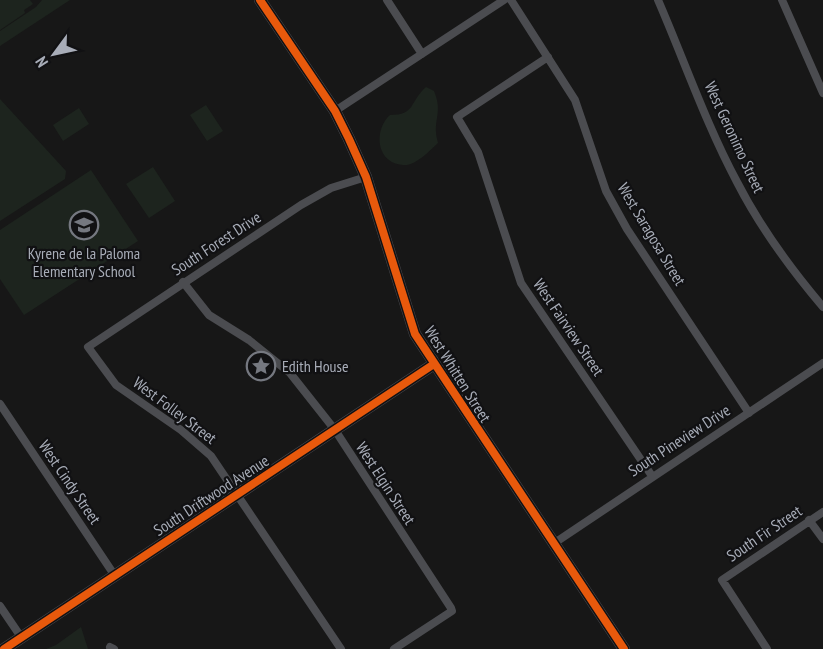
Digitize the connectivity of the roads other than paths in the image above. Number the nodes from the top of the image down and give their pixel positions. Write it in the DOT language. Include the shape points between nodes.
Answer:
graph roads {
  1 [pos="260,0"];
  2 [pos="387,0"];
  3 [pos="504,0"];
  4 [pos="510,0"];
  5 [pos="658,0"];
  6 [pos="782,0"];
  7 [pos="422,54"];
  8 [pos="548,57"];
  9 [pos="823,93"];
  10 [pos="335,111"];
  11 [pos="366,177"];
  12 [pos="183,282"];
  13 [pos="823,306"];
  14 [pos="88,347"];
  15 [pos="823,363"];
  16 [pos="434,364"];
  17 [pos="0,404"];
  18 [pos="749,413"];
  19 [pos="335,430"];
  20 [pos="652,476"];
  21 [pos="238,494"];
  22 [pos="823,512"];
  23 [pos="809,520"];
  24 [pos="823,539"];
  25 [pos="553,544"];
  26 [pos="115,576"];
  27 [pos="0,606"];
  28 [pos="21,638"];
  29 [pos="4,649"];
  30 [pos="341,649"];
  31 [pos="394,649"];
  32 [pos="624,649"];
  33 [pos="767,649"];
  1 -- 10 [label="street, West Whitten Street"];
  2 -- 7 [label="street"];
  3 -- 7 [label="street"];
  4 -- 8 [label="street, West Saragosa Street"];
  5 -- 13 [label="street, West Geronimo Street" via="736,180 770,238"];
  6 -- 9 [label="street"];
  7 -- 10 [label="street"];
  8 -- 18 [label="street, West Saragosa Street" via="575,99 606,191 627,229"];
  8 -- 20 [label="street, West Fairview Street" via="458,117 478,152 521,283"];
  10 -- 11 [label="street, West Whitten Street"];
  11 -- 12 [label="street, South Forest Drive" via="331,188 301,205"];
  11 -- 16 [label="street, West Whitten Street" via="407,313"];
  12 -- 14 [label="street, South Forest Drive"];
  12 -- 19 [label="street, West Elgin Street" via="209,315 290,373"];
  14 -- 21 [label="street, West Folley Street" via="116,385 211,456"];
  15 -- 18 [label="street, South Pineview Drive"];
  16 -- 19 [label="street, South Driftwood Avenue"];
  16 -- 25 [label="street, West Whitten Street"];
  17 -- 26 [label="street, West Cindy Street"];
  18 -- 20 [label="street, South Pineview Drive"];
  19 -- 21 [label="street, South Driftwood Avenue"];
  19 -- 31 [label="street, West Elgin Street" via="452,611"];
  20 -- 25 [label="street, South Pineview Drive"];
  21 -- 26 [label="street, South Driftwood Avenue"];
  21 -- 30 [label="street, West Folley Street"];
  22 -- 23 [label="street, South Fir Street"];
  23 -- 24 [label="street"];
  23 -- 33 [label="street, South Fir Street" via="722,580"];
  25 -- 32 [label="street, West Whitten Street"];
  26 -- 28 [label="street, South Driftwood Avenue"];
  27 -- 28 [label="street"];
  28 -- 29 [label="street, South Driftwood Avenue"];
}
